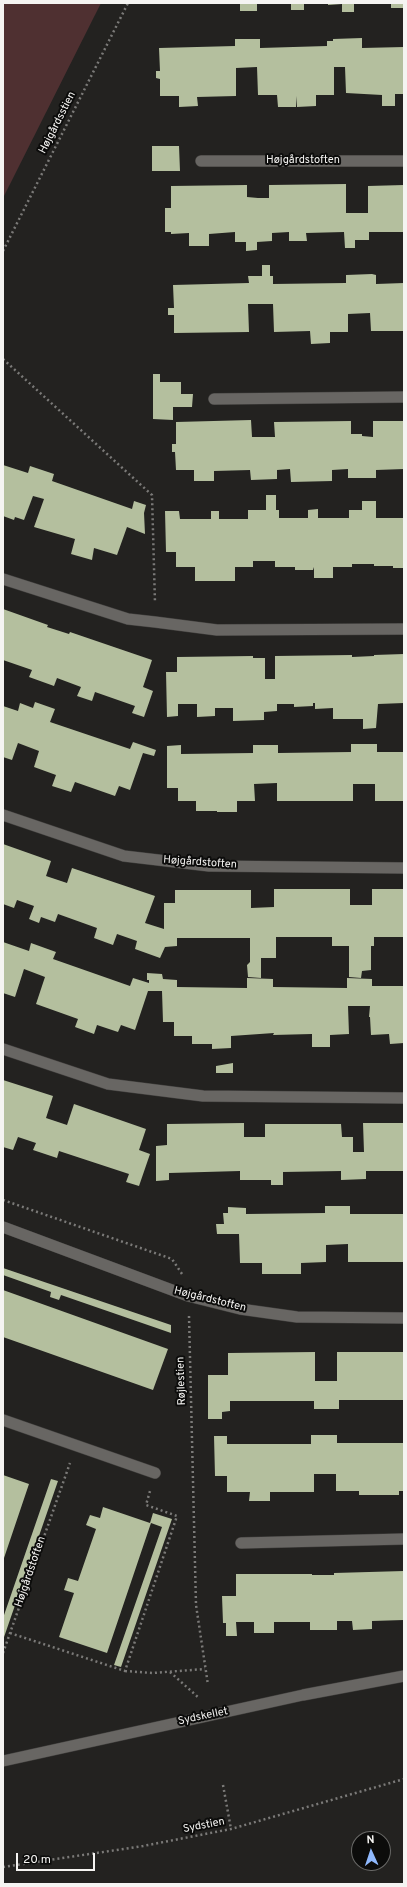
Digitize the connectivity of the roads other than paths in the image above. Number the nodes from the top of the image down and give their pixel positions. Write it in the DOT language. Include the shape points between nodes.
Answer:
graph roads {
  1 [pos="201,161"];
  2 [pos="404,161"];
  3 [pos="404,397"];
  4 [pos="214,399"];
  5 [pos="3,578"];
  6 [pos="404,629"];
  7 [pos="3,815"];
  8 [pos="404,868"];
  9 [pos="3,1049"];
  10 [pos="404,1098"];
  11 [pos="3,1227"];
  12 [pos="404,1318"];
  13 [pos="3,1420"];
  14 [pos="155,1473"];
  15 [pos="404,1539"];
  16 [pos="241,1542"];
  17 [pos="404,1676"];
  18 [pos="3,1761"];
  1 -- 2 [label="street, Højgårdstoften"];
  3 -- 4 [label="street"];
  5 -- 6 [label="street" via="128,619 217,630"];
  7 -- 8 [label="street, Højgårdstoften" via="124,856 209,866"];
  9 -- 10 [label="street" via="108,1084 203,1096"];
  11 -- 12 [label="street, Højgårdstoften" via="188,1296 240,1308 297,1317"];
  13 -- 14 [label="street"];
  15 -- 16 [label="street"];
  17 -- 18 [label="street, Sydskellet" via="303,1695"];
}
